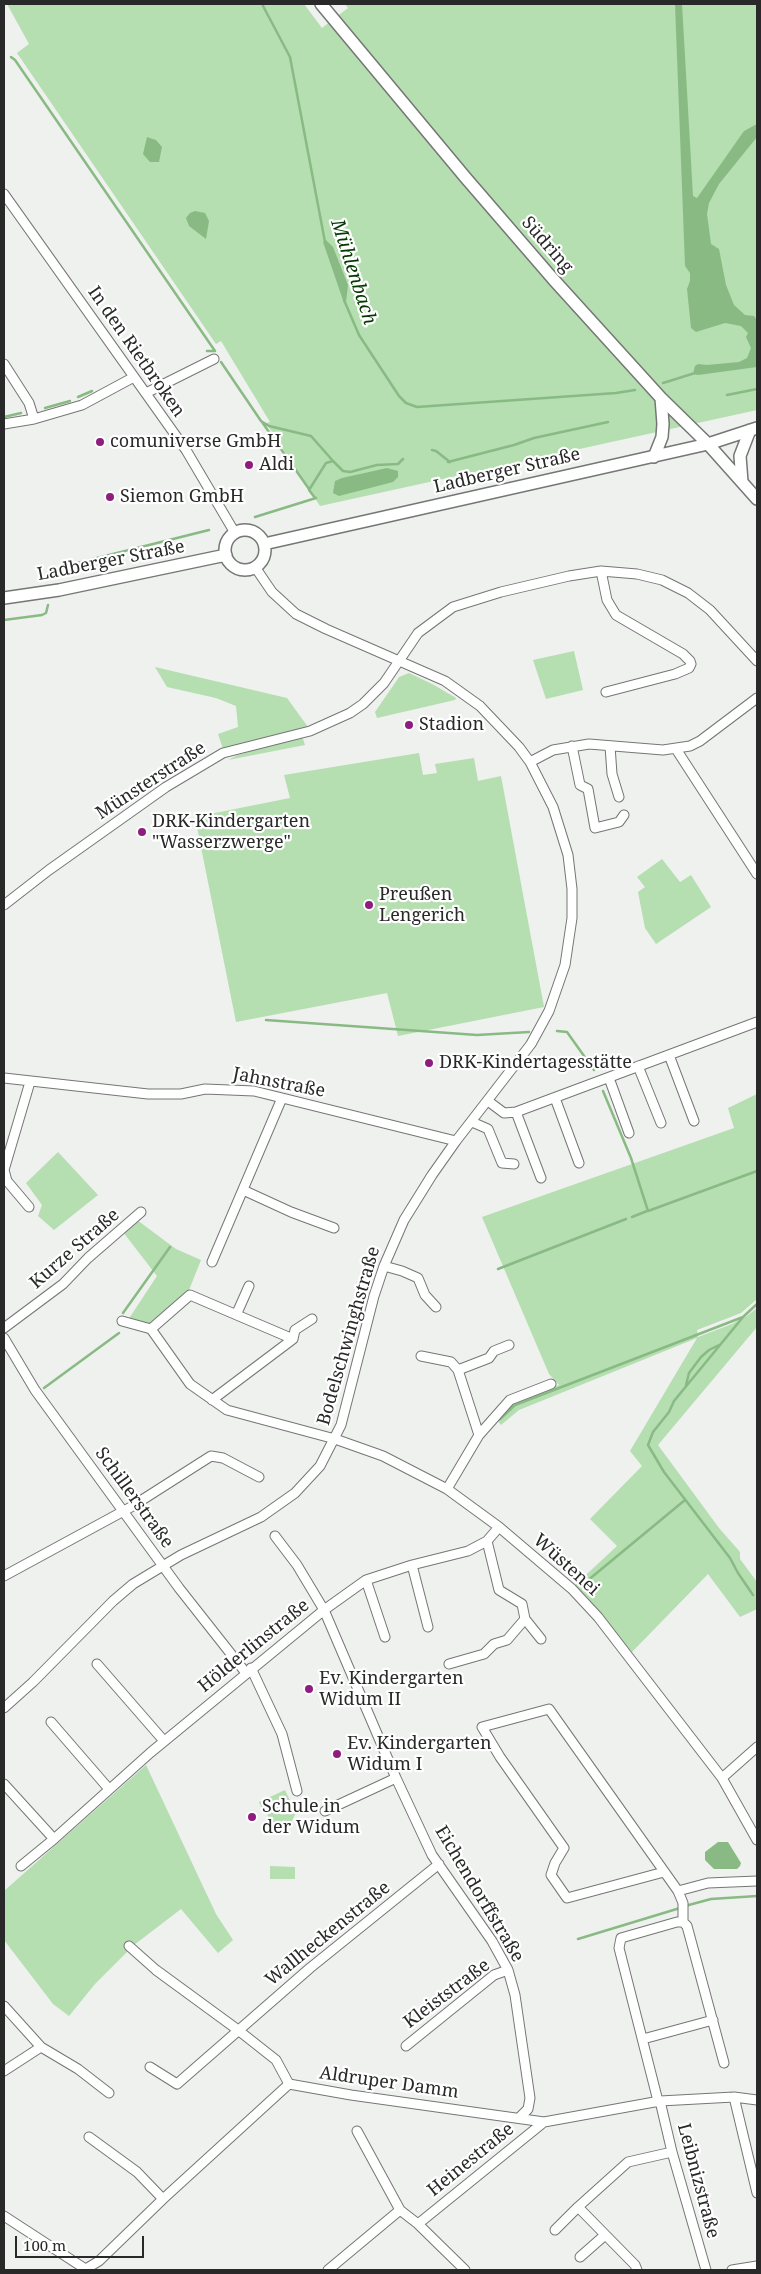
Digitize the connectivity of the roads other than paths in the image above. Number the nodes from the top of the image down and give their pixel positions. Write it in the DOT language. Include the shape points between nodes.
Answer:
graph roads {
  1 [pos="321,4"];
  2 [pos="4,194"];
  3 [pos="214,359"];
  4 [pos="5,367"];
  5 [pos="134,377"];
  6 [pos="146,394"];
  7 [pos="660,398"];
  8 [pos="34,419"];
  9 [pos="4,424"];
  10 [pos="754,429"];
  11 [pos="708,444"];
  12 [pos="654,456"];
  13 [pos="742,482"];
  14 [pos="757,499"];
  15 [pos="236,533"];
  16 [pos="264,544"];
  17 [pos="226,555"];
  18 [pos="255,567"];
  19 [pos="601,571"];
  20 [pos="4,598"];
  21 [pos="398,660"];
  22 [pos="757,661"];
  23 [pos="606,692"];
  24 [pos="757,698"];
  25 [pos="572,746"];
  26 [pos="610,746"];
  27 [pos="676,749"];
  28 [pos="530,762"];
  29 [pos="619,796"];
  30 [pos="624,815"];
  31 [pos="757,874"];
  32 [pos="4,905"];
  33 [pos="757,1022"];
  34 [pos="669,1055"];
  35 [pos="638,1066"];
  36 [pos="4,1078"];
  37 [pos="609,1078"];
  38 [pos="30,1082"];
  39 [pos="282,1098"];
  40 [pos="554,1098"];
  41 [pos="488,1101"];
  42 [pos="516,1112"];
  43 [pos="472,1122"];
  44 [pos="694,1122"];
  45 [pos="661,1123"];
  46 [pos="629,1133"];
  47 [pos="456,1141"];
  48 [pos="579,1163"];
  49 [pos="514,1164"];
  50 [pos="541,1178"];
  51 [pos="243,1190"];
  52 [pos="29,1208"];
  53 [pos="142,1212"];
  54 [pos="334,1228"];
  55 [pos="212,1262"];
  56 [pos="384,1266"];
  57 [pos="249,1286"];
  58 [pos="436,1307"];
  59 [pos="237,1313"];
  60 [pos="312,1319"];
  61 [pos="122,1321"];
  62 [pos="4,1328"];
  63 [pos="151,1329"];
  64 [pos="4,1338"];
  65 [pos="293,1339"];
  66 [pos="509,1345"];
  67 [pos="421,1356"];
  68 [pos="458,1370"];
  69 [pos="551,1384"];
  70 [pos="212,1400"];
  71 [pos="479,1435"];
  72 [pos="335,1439"];
  73 [pos="259,1476"];
  74 [pos="447,1489"];
  75 [pos="122,1510"];
  76 [pos="499,1527"];
  77 [pos="275,1536"];
  78 [pos="486,1541"];
  79 [pos="162,1565"];
  80 [pos="412,1565"];
  81 [pos="4,1576"];
  82 [pos="366,1580"];
  83 [pos="324,1610"];
  84 [pos="525,1619"];
  85 [pos="428,1627"];
  86 [pos="385,1637"];
  87 [pos="541,1639"];
  88 [pos="97,1664"];
  89 [pos="449,1664"];
  90 [pos="248,1670"];
  91 [pos="4,1708"];
  92 [pos="51,1722"];
  93 [pos="164,1741"];
  94 [pos="757,1747"];
  95 [pos="396,1778"];
  96 [pos="722,1778"];
  97 [pos="4,1784"];
  98 [pos="109,1789"];
  99 [pos="297,1791"];
  100 [pos="325,1811"];
  101 [pos="54,1839"];
  102 [pos="757,1840"];
  103 [pos="439,1864"];
  104 [pos="21,1866"];
  105 [pos="664,1872"];
  106 [pos="757,1881"];
  107 [pos="678,1892"];
  108 [pos="683,1922"];
  109 [pos="129,1946"];
  110 [pos="508,1970"];
  111 [pos="4,2006"];
  112 [pos="713,2020"];
  113 [pos="238,2030"];
  114 [pos="643,2039"];
  115 [pos="406,2046"];
  116 [pos="41,2047"];
  117 [pos="724,2063"];
  118 [pos="150,2067"];
  119 [pos="4,2070"];
  120 [pos="288,2084"];
  121 [pos="110,2094"];
  122 [pos="734,2097"];
  123 [pos="757,2100"];
  124 [pos="659,2101"];
  125 [pos="520,2117"];
  126 [pos="544,2122"];
  127 [pos="356,2131"];
  128 [pos="89,2137"];
  129 [pos="672,2152"];
  130 [pos="757,2192"];
  131 [pos="163,2199"];
  132 [pos="578,2207"];
  133 [pos="400,2210"];
  134 [pos="4,2216"];
  135 [pos="418,2224"];
  136 [pos="555,2230"];
  137 [pos="605,2235"];
  138 [pos="580,2257"];
  139 [pos="757,2266"];
  140 [pos="634,2269"];
  141 [pos="86,2270"];
  142 [pos="328,2270"];
  143 [pos="465,2270"];
  144 [pos="706,2270"];
  145 [pos="732,2270"];
  1 -- 7 [label="main road, Südring" via="471,184"];
  2 -- 5 [label="street, In den Rietbroken"];
  3 -- 6 [label="street"];
  4 -- 8 [label="street" via="29,403"];
  5 -- 6 [label="street, In den Rietbroken"];
  5 -- 8 [label="street" via="82,405"];
  6 -- 15 [label="street, In den Rietbroken" via="186,450"];
  7 -- 11 [label="main road, Südring"];
  7 -- 12 [label="main road" via="662,437"];
  8 -- 9 [label="street"];
  10 -- 11 [label="main road, Ladberger Straße"];
  10 -- 13 [label="main road" via="740,456"];
  11 -- 12 [label="main road, Ladberger Straße"];
  11 -- 13 [label="main road, Südring"];
  12 -- 16 [label="main road, Ladberger Straße"];
  13 -- 14 [label="main road, Südring"];
  15 -- 16 [label="main road" via="252,532"];
  15 -- 17 [label="main road" via="227,542"];
  16 -- 18 [label="main road" via="264,555"];
  17 -- 18 [label="main road" via="238,569"];
  17 -- 20 [label="main road, Ladberger Straße" via="85,585"];
  18 -- 21 [label="street, Bodelschwinghstraße" via="272,592 296,614"];
  19 -- 21 [label="street, Münsterstraße" via="511,589 453,607 418,633"];
  19 -- 22 [label="street, Münsterstraße" via="662,580 688,593 710,610"];
  19 -- 23 [label="street" via="607,600 616,615 682,654 691,664 675,674"];
  21 -- 28 [label="street, Bodelschwinghstraße" via="445,682 480,706"];
  21 -- 32 [label="street, Münsterstraße" via="384,683 350,713 310,731 223,754 166,787"];
  24 -- 27 [label="street" via="700,741"];
  25 -- 26 [label="street"];
  25 -- 28 [label="street" via="554,750"];
  25 -- 30 [label="street" via="580,785 588,789 595,828 619,822"];
  26 -- 27 [label="street"];
  26 -- 29 [label="street" via="612,774"];
  27 -- 31 [label="street"];
  28 -- 41 [label="street, Bodelschwinghstraße" via="553,807 566,846 572,889 571,929 565,965 549,1011 523,1055"];
  33 -- 34 [label="street"];
  34 -- 35 [label="street"];
  34 -- 44 [label="street"];
  35 -- 37 [label="street"];
  35 -- 45 [label="street"];
  36 -- 38 [label="street, Jahnstraße"];
  37 -- 40 [label="street"];
  37 -- 46 [label="street"];
  38 -- 39 [label="street, Jahnstraße" via="148,1094 228,1089"];
  38 -- 52 [label="street" via="4,1170 7,1181"];
  39 -- 47 [label="street, Jahnstraße"];
  39 -- 51 [label="street"];
  40 -- 42 [label="street"];
  40 -- 48 [label="street"];
  41 -- 42 [label="street" via="504,1113"];
  41 -- 43 [label="street, Bodelschwinghstraße"];
  42 -- 50 [label="street"];
  43 -- 47 [label="street, Bodelschwinghstraße"];
  43 -- 49 [label="street" via="488,1129 502,1163"];
  47 -- 56 [label="street, Bodelschwinghstraße" via="418,1195"];
  51 -- 54 [label="street"];
  51 -- 55 [label="street"];
  53 -- 62 [label="street, Kurze Straße" via="63,1284"];
  56 -- 58 [label="street" via="418,1278 425,1295"];
  56 -- 72 [label="street, Bodelschwinghstraße"];
  57 -- 59 [label="street"];
  59 -- 63 [label="street" via="190,1295"];
  59 -- 65 [label="street"];
  60 -- 65 [label="street" via="295,1330"];
  61 -- 63 [label="street"];
  63 -- 70 [label="street, Wüstenei" via="190,1384"];
  64 -- 75 [label="street, Schillerstraße" via="35,1390"];
  65 -- 70 [label="street"];
  66 -- 68 [label="street" via="494,1350 489,1358"];
  67 -- 68 [label="street" via="451,1362"];
  68 -- 71 [label="street"];
  69 -- 71 [label="street" via="510,1400"];
  70 -- 72 [label="street, Wüstenei" via="227,1410"];
  71 -- 74 [label="street"];
  72 -- 74 [label="street, Wüstenei" via="383,1456"];
  72 -- 79 [label="street, Bodelschwinghstraße" via="308,1480 281,1504"];
  73 -- 75 [label="street" via="223,1458 211,1456"];
  74 -- 76 [label="street, Wüstenei"];
  75 -- 79 [label="street, Schillerstraße"];
  75 -- 81 [label="street"];
  76 -- 78 [label="street, Hölderlinstraße"];
  76 -- 96 [label="street, Wüstenei" via="572,1589 598,1617"];
  77 -- 83 [label="street, Eichendorffstraße"];
  78 -- 80 [label="street, Hölderlinstraße" via="468,1551"];
  78 -- 84 [label="street" via="499,1590 522,1604"];
  79 -- 90 [label="street, Schillerstraße"];
  79 -- 91 [label="street, Bodelschwinghstraße" via="112,1600"];
  80 -- 82 [label="street, Hölderlinstraße"];
  80 -- 85 [label="street"];
  82 -- 83 [label="street, Hölderlinstraße"];
  82 -- 86 [label="street"];
  83 -- 90 [label="street, Hölderlinstraße"];
  83 -- 95 [label="street, Eichendorffstraße"];
  84 -- 87 [label="street"];
  84 -- 89 [label="street" via="507,1640 494,1644 484,1654"];
  88 -- 93 [label="street"];
  90 -- 93 [label="street, Hölderlinstraße"];
  90 -- 99 [label="street, Schillerstraße" via="282,1734"];
  92 -- 98 [label="street"];
  93 -- 98 [label="street, Hölderlinstraße"];
  94 -- 96 [label="street"];
  95 -- 100 [label="street"];
  95 -- 103 [label="street, Eichendorffstraße"];
  96 -- 102 [label="street, Wüstenei"];
  97 -- 101 [label="street"];
  98 -- 101 [label="street, Hölderlinstraße"];
  101 -- 104 [label="street, Hölderlinstraße"];
  103 -- 110 [label="street, Eichendorffstraße" via="492,1940"];
  103 -- 113 [label="street, Wallheckenstraße"];
  105 -- 105 [label="street" via="567,1898 551,1875 554,1863 564,1848 482,1727 549,1708"];
  105 -- 107 [label="street"];
  106 -- 107 [label="street" via="708,1883"];
  107 -- 108 [label="street" via="684,1907"];
  108 -- 112 [label="street" via="688,1926"];
  108 -- 114 [label="street, Leibnizstraße" via="620,1941 619,1948"];
  109 -- 113 [label="street" via="156,1970"];
  110 -- 115 [label="street, Kleiststraße" via="494,1975"];
  110 -- 125 [label="street, Eichendorffstraße" via="515,1995 530,2098 528,2109"];
  111 -- 116 [label="street"];
  112 -- 114 [label="street"];
  112 -- 117 [label="street"];
  113 -- 118 [label="street, Wallheckenstraße" via="177,2084"];
  113 -- 120 [label="street" via="276,2060"];
  114 -- 124 [label="street, Leibnizstraße"];
  116 -- 119 [label="street"];
  116 -- 121 [label="street" via="78,2069"];
  120 -- 125 [label="street, Aldruper Damm"];
  120 -- 131 [label="street"];
  122 -- 123 [label="street, Aldruper Damm"];
  122 -- 124 [label="street, Aldruper Damm"];
  122 -- 130 [label="street"];
  124 -- 126 [label="street, Aldruper Damm"];
  124 -- 129 [label="street, Leibnizstraße"];
  125 -- 126 [label="street, Aldruper Damm"];
  126 -- 135 [label="street, Heinestraße"];
  127 -- 133 [label="street"];
  128 -- 131 [label="street" via="138,2172"];
  129 -- 132 [label="street" via="628,2162"];
  129 -- 144 [label="street, Leibnizstraße"];
  131 -- 141 [label="street"];
  132 -- 136 [label="street"];
  132 -- 137 [label="street"];
  133 -- 135 [label="street"];
  133 -- 142 [label="street"];
  134 -- 141 [label="street"];
  135 -- 143 [label="street"];
  137 -- 138 [label="street"];
  137 -- 140 [label="street"];
  139 -- 145 [label="street"];
}
